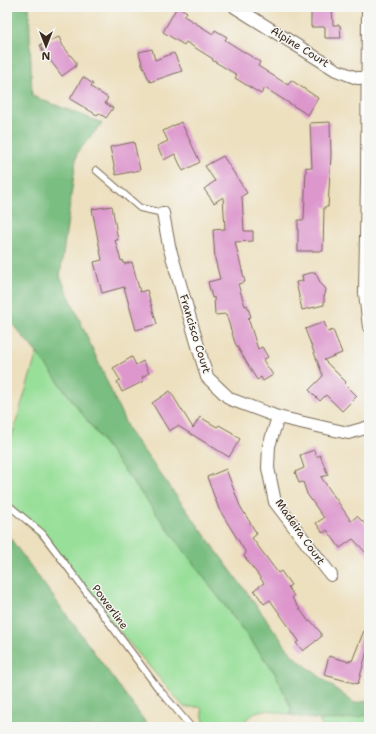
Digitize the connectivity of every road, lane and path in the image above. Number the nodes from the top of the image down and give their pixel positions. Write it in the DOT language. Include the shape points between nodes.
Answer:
graph roads {
  1 [pos="235,7"];
  2 [pos="368,7"];
  3 [pos="368,78"];
  4 [pos="96,170"];
  5 [pos="162,213"];
  6 [pos="369,327"];
  7 [pos="278,417"];
  8 [pos="369,427"];
  9 [pos="7,504"];
  10 [pos="331,576"];
  11 [pos="192,727"];
  1 -- 3 [label="street, Alpine Court" via="336,70 357,78"];
  2 -- 3 [label="street"];
  3 -- 6 [label="street" via="365,293"];
  4 -- 5 [label="lane" via="140,208"];
  5 -- 7 [label="street, Francisco Court" via="207,377 230,399"];
  7 -- 8 [label="street, Francisco Court" via="348,433"];
  7 -- 10 [label="street, Madeira Court" via="270,446 268,468 276,502"];
  9 -- 11 [label="lane, Powerline" via="42,533 158,688"];
}
